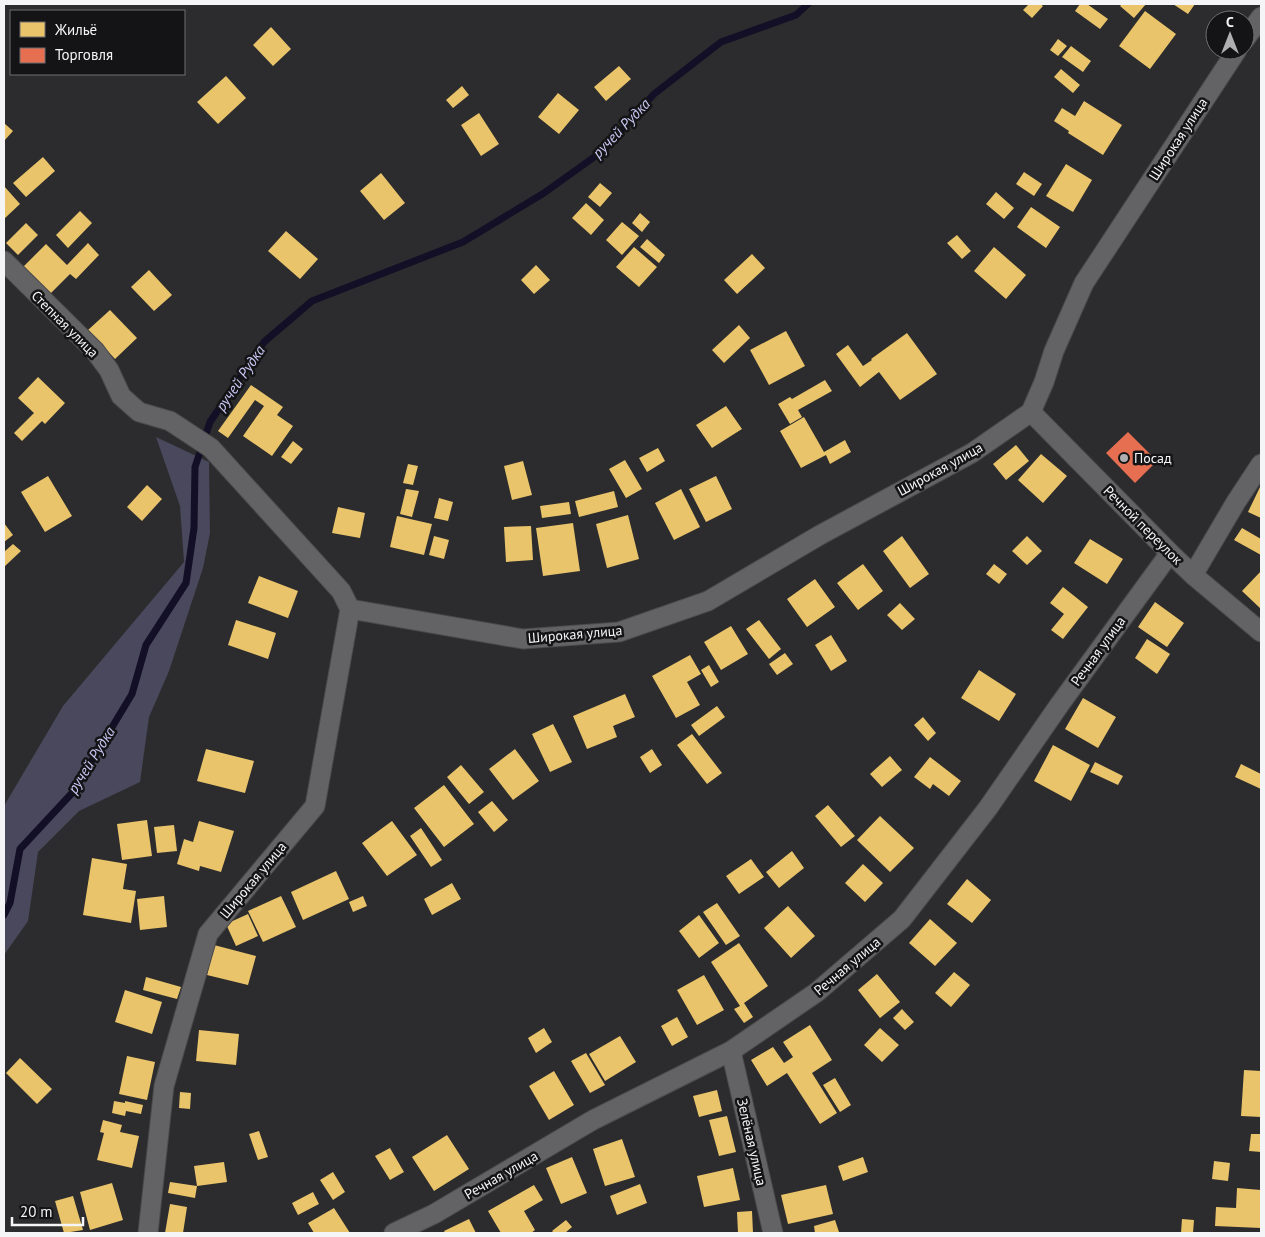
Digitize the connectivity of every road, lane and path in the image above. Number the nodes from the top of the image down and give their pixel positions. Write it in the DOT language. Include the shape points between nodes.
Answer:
graph roads {
  1 [pos="1230,60"];
  2 [pos="4,261"];
  3 [pos="1031,412"];
  4 [pos="1261,464"];
  5 [pos="1170,553"];
  6 [pos="1193,575"];
  7 [pos="350,609"];
  8 [pos="1261,632"];
  9 [pos="731,1051"];
  10 [pos="148,1233"];
  11 [pos="394,1233"];
  12 [pos="773,1233"];
  1 -- 3 [label="street, Широкая улица" via="1084,283"];
  2 -- 7 [label="street, Степная улица" via="95,352 109,370 121,396 139,412 170,421 211,448 341,591"];
  3 -- 5 [label="street, Речной переулок"];
  3 -- 7 [label="street, Широкая улица" via="972,453 820,535 708,601 619,632 523,639"];
  4 -- 6 [label="street"];
  5 -- 6 [label="street, Речной переулок"];
  5 -- 9 [label="street, Речная улица" via="988,808 902,918 817,992"];
  6 -- 8 [label="street, Речной переулок"];
  7 -- 10 [label="street, Широкая улица" via="315,806 208,934 164,1086"];
  9 -- 11 [label="street, Речная улица" via="593,1120 434,1214"];
  9 -- 12 [label="street, Зелёная улица"];
}
